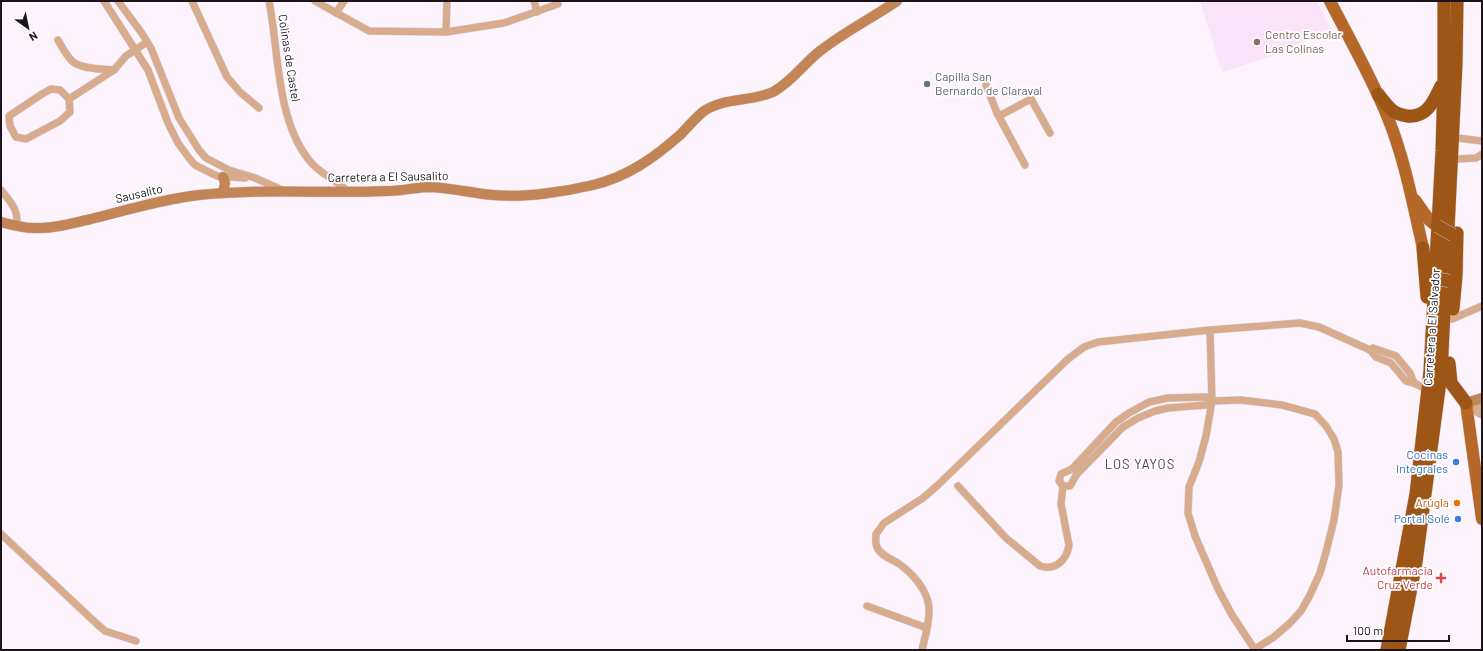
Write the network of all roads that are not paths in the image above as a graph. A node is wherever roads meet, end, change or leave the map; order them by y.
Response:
1 (104, 1) edge
2 (118, 1) edge
3 (192, 1) edge
4 (269, 1) edge
5 (315, 1) edge
6 (344, 1) edge
7 (447, 1) edge
8 (534, 1) edge
9 (897, 1) edge
10 (1330, 1) edge
11 (1444, 1) edge
12 (1457, 1) edge
13 (558, 4) dead end
14 (537, 12) junction
15 (336, 14) junction
16 (141, 32) junction
17 (446, 32) junction
18 (58, 40) dead end
19 (130, 40) junction
20 (147, 42) junction
21 (135, 49) junction
22 (126, 56) junction
23 (1456, 64) junction
24 (114, 70) junction
25 (1444, 79) junction
26 (986, 85) dead end
27 (1378, 94) junction
28 (70, 100) junction
29 (258, 108) dead end
30 (997, 113) junction
31 (1050, 133) dead end
32 (1456, 138) junction
33 (1482, 141) edge
34 (1482, 154) edge
35 (206, 158) junction
36 (1456, 160) junction
37 (195, 165) junction
38 (1025, 165) dead end
39 (223, 177) junction
40 (255, 178) junction
41 (1, 190) edge
42 (284, 190) junction
43 (347, 191) junction
44 (223, 194) junction
45 (1412, 196) junction
46 (1, 222) edge
47 (1436, 225) junction
48 (16, 226) junction
49 (1455, 236) junction
50 (1423, 248) junction
51 (1432, 274) junction
52 (1453, 278) junction
53 (1427, 298) junction
54 (1482, 306) edge
55 (1452, 319) junction
56 (1210, 330) junction
57 (1449, 363) junction
58 (1418, 385) junction
59 (1482, 398) edge
60 (1212, 401) junction
61 (1445, 401) junction
62 (1466, 403) junction
63 (1482, 406) edge
64 (1482, 415) edge
65 (958, 486) dead end
66 (1063, 486) junction
67 (1416, 494) junction
68 (1482, 519) edge
69 (1421, 528) junction
70 (1, 534) edge
71 (867, 606) dead end
72 (927, 628) junction
73 (136, 642) dead end
74 (1255, 649) edge
75 (922, 650) edge
76 (1387, 650) edge
77 (1399, 650) edge

1 - 19 street
2 - 16 street
3 - 29 street
4 - 43 street, Colinas de Castel
5 - 15 street
6 - 15 street
7 - 17 street
8 - 14 street
9 - 43 street, Carretera a El Sausalito
10 - 27 main road
11 - 25 highway, Carretera a El Salvador
12 - 23 highway, Carretera a El Salvador
13 - 14 street
14 - 17 street
15 - 17 street
16 - 19 street
16 - 20 street
18 - 24 street
19 - 21 street
19 - 22 street
20 - 21 street
20 - 35 street
21 - 22 street
21 - 37 street
22 - 24 street
23 - 32 highway
23 - 69 highway, Carretera a El Salvador
24 - 28 street
25 - 27 highway
25 - 47 highway
25 - 67 highway, Carretera a El Salvador
26 - 30 street
27 - 45 main road
28 - 28 street
30 - 31 street
30 - 38 street
32 - 33 street
32 - 36 highway
34 - 36 street
35 - 37 street
35 - 40 street, Carretera a El Sausalito
36 - 49 highway
37 - 39 street
39 - 40 street
39 - 44 street
40 - 42 street, Carretera a El Sausalito
41 - 48 street
42 - 43 street, Carretera a El Sausalito
42 - 44 street, Sausalito
44 - 48 street, Sausalito
45 - 47 main road
45 - 50 main road
46 - 48 street, Sausalito
47 - 49 highway, bridge
47 - 51 highway
49 - 52 highway
50 - 51 highway
50 - 53 highway
51 - 52 highway, bridge
51 - 53 highway
52 - 55 highway
53 - 58 highway
54 - 55 street
55 - 57 highway
56 - 58 street
56 - 60 street
56 - 72 street
57 - 61 highway
57 - 62 highway
58 - 67 highway
59 - 62 street
60 - 66 street
60 - 66 street
60 - 74 street
60 - 74 street
61 - 62 highway
61 - 69 highway
62 - 63 street
62 - 64 street
62 - 68 main road
65 - 66 street
67 - 76 highway, Carretera a El Salvador
69 - 77 highway, Carretera a El Salvador
70 - 73 street
71 - 72 street
72 - 75 street

